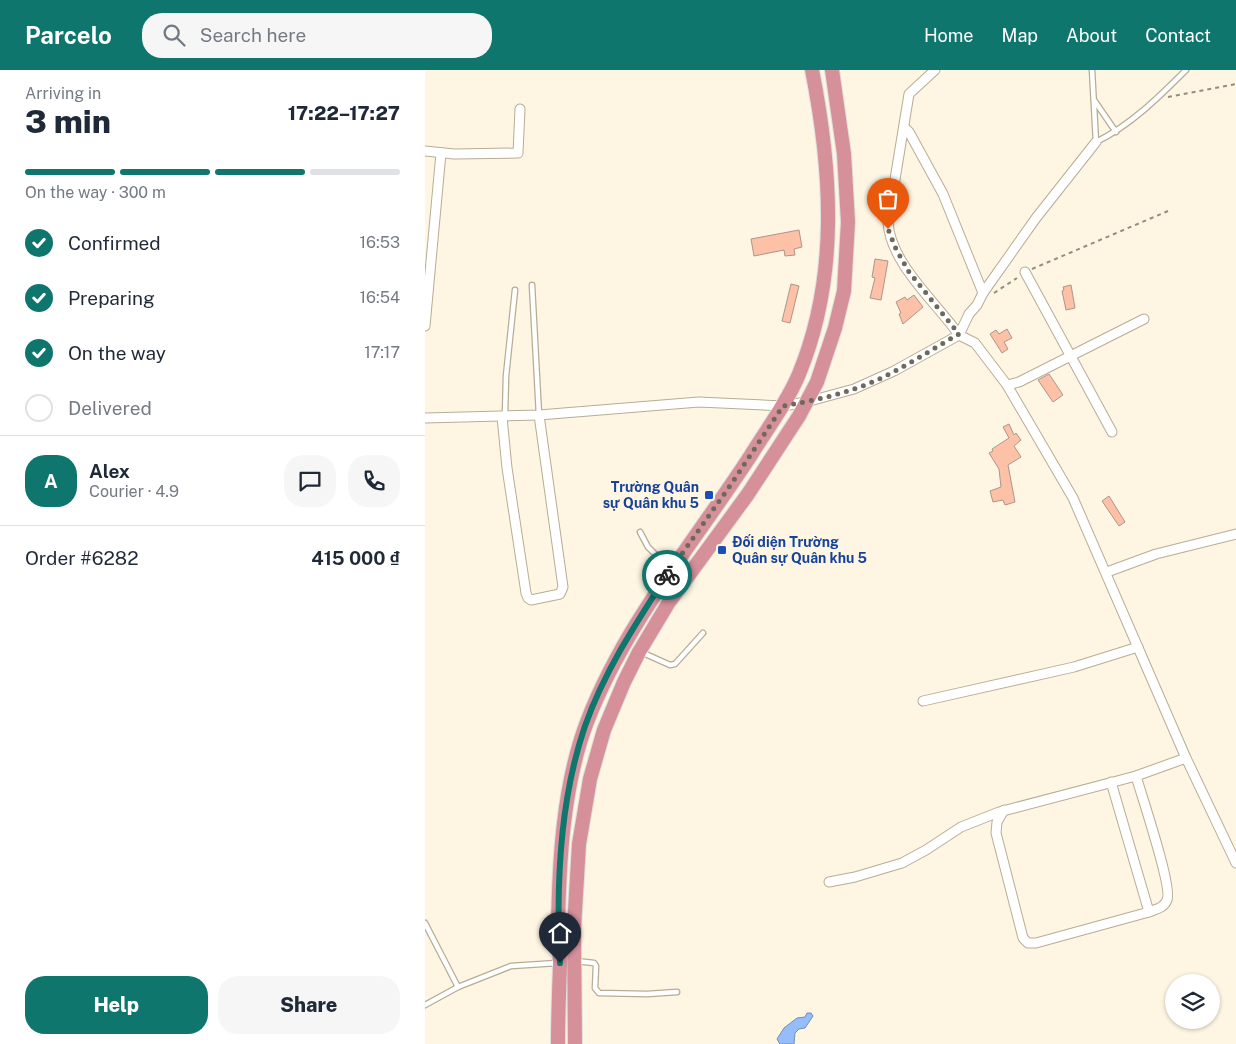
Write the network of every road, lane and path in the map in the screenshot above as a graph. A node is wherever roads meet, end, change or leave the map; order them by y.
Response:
1 (812, 70) edge
2 (832, 70) edge
3 (935, 70) edge
4 (1092, 70) edge
5 (1186, 70) edge
6 (1236, 84) edge
7 (1156, 99) junction
8 (1094, 100) junction
9 (520, 109) dead end
10 (904, 127) junction
11 (1116, 132) junction
12 (1097, 142) junction
13 (425, 151) edge
14 (441, 153) junction
15 (1168, 211) dead end
16 (1025, 272) junction
17 (532, 285) dead end
18 (515, 290) dead end
19 (983, 293) junction
20 (993, 294) dead end
21 (1143, 319) dead end
22 (425, 326) edge
23 (959, 334) junction
24 (1070, 355) junction
25 (1007, 385) junction
26 (807, 402) junction
27 (783, 406) junction
28 (539, 415) junction
29 (503, 417) junction
30 (425, 418) edge
31 (1112, 432) dead end
32 (640, 532) dead end
33 (1236, 534) edge
34 (671, 570) junction
35 (1107, 572) junction
36 (703, 632) dead end
37 (1137, 647) junction
38 (639, 652) junction
39 (923, 701) dead end
40 (1187, 758) junction
41 (1136, 776) junction
42 (1111, 782) junction
43 (1004, 810) junction
44 (1236, 863) edge
45 (829, 882) dead end
46 (1149, 912) junction
47 (425, 924) edge
48 (574, 961) junction
49 (560, 963) junction
50 (458, 986) junction
51 (677, 992) dead end
52 (425, 1005) edge
53 (557, 1044) edge
54 (575, 1044) edge

1 - 27 highway
2 - 26 highway
3 - 10 street
4 - 8 lane
5 - 7 lane
6 - 7 path
7 - 11 lane
8 - 11 lane
8 - 12 lane
9 - 14 street
10 - 19 street
10 - 23 street
11 - 12 lane
12 - 19 street
13 - 14 street
14 - 22 street
15 - 16 path
16 - 20 path
16 - 24 street
17 - 28 lane
18 - 29 lane
19 - 23 street
21 - 24 street
23 - 25 street
23 - 26 street
24 - 25 street
24 - 31 street
25 - 35 street
26 - 27 street
26 - 38 highway
27 - 28 street
27 - 34 highway
28 - 29 street
28 - 29 street
29 - 30 street
32 - 34 lane
33 - 35 street
34 - 49 highway
35 - 37 street
36 - 38 lane
37 - 39 street
37 - 40 street
38 - 48 highway
40 - 41 street
40 - 44 street
41 - 42 street
41 - 46 street
42 - 43 street
42 - 46 street
43 - 45 street
43 - 46 street
47 - 50 lane
48 - 51 lane
48 - 54 highway
49 - 50 lane
49 - 53 highway
50 - 52 lane

